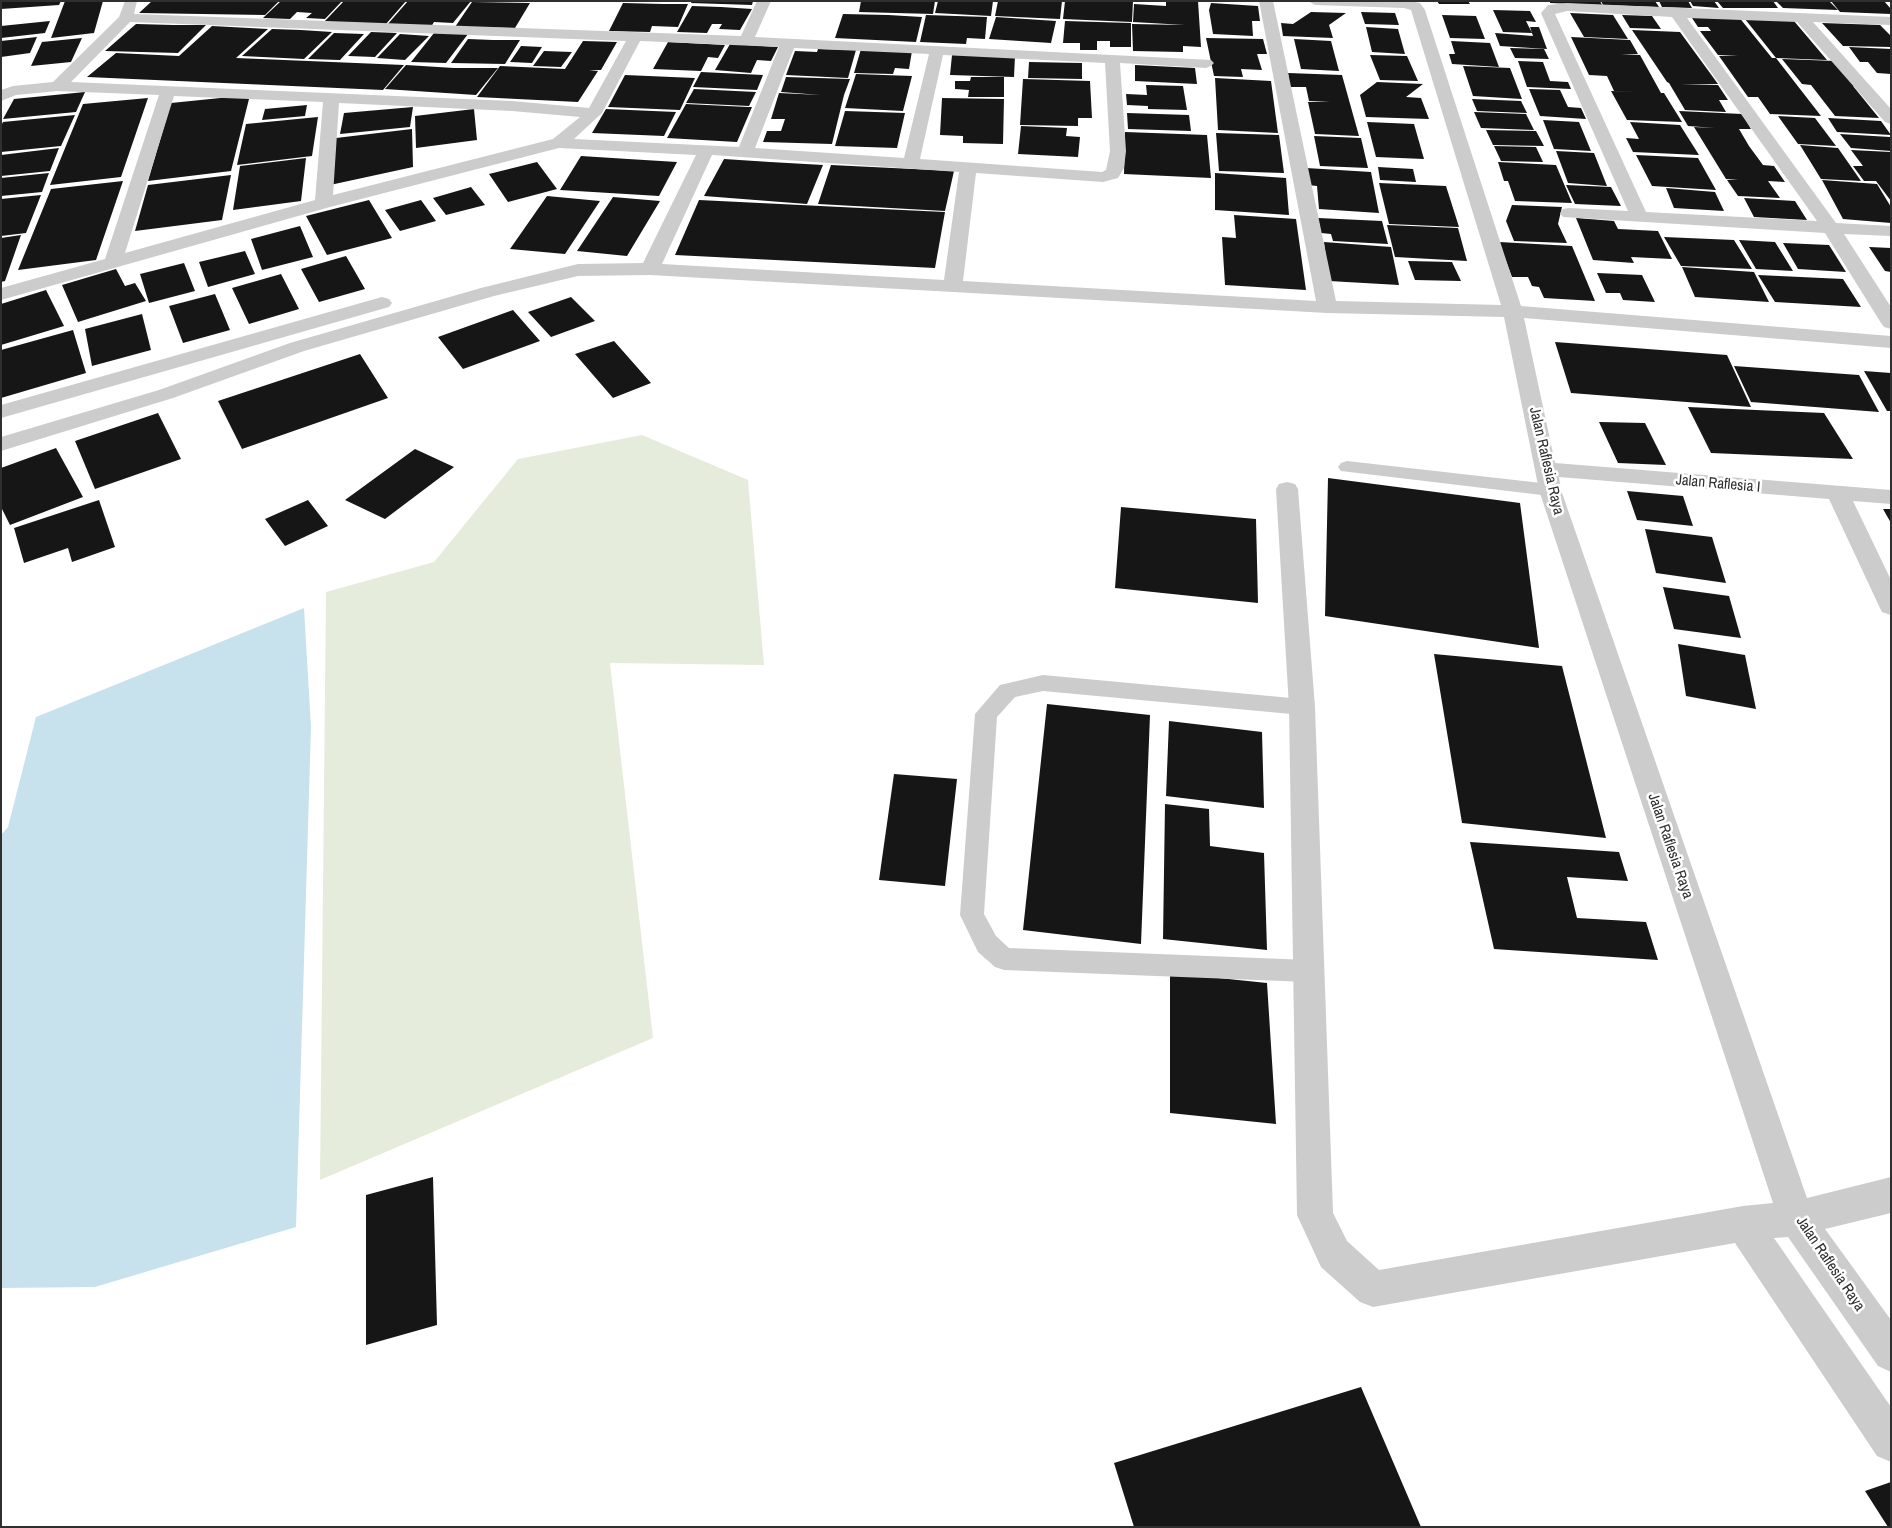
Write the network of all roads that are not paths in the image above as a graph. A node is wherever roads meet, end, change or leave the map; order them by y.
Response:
1 (132, 1) edge
2 (764, 1) edge
3 (1266, 1) edge
4 (1315, 1) edge
5 (1676, 13) junction
6 (126, 18) junction
7 (1801, 18) junction
8 (1891, 21) edge
9 (635, 38) junction
10 (746, 41) junction
11 (788, 44) junction
12 (937, 50) junction
13 (1112, 58) junction
14 (1206, 63) dead end
15 (58, 86) junction
16 (168, 92) junction
17 (1, 96) edge
18 (331, 97) junction
19 (594, 113) junction
20 (1891, 119) edge
21 (559, 143) junction
22 (706, 151) junction
23 (745, 152) junction
24 (911, 163) junction
25 (968, 169) junction
26 (324, 203) junction
27 (1569, 213) dead end
28 (1639, 216) junction
29 (1831, 228) junction
30 (1891, 231) edge
31 (113, 263) junction
32 (578, 270) junction
33 (650, 270) junction
34 (954, 286) junction
35 (1, 294) edge
36 (1327, 307) junction
37 (1513, 312) junction
38 (1891, 323) edge
39 (279, 331) junction
40 (1891, 342) edge
41 (297, 348) junction
42 (1, 412) edge
43 (1, 444) edge
44 (1347, 467) dead end
45 (1548, 480) junction
46 (1287, 489) dead end
47 (1838, 494) junction
48 (1891, 497) edge
49 (1891, 606) edge
50 (1302, 707) junction
51 (1308, 972) junction
52 (1891, 1195) edge
53 (1796, 1218) junction
54 (1743, 1224) junction
55 (1891, 1353) edge
56 (1891, 1442) edge

1 - 6 street
2 - 10 street
3 - 36 street
4 - 37 street, Jalan Raflesia Raya
5 - 7 street
5 - 28 street
5 - 29 street
6 - 9 street
6 - 15 street
7 - 8 street
7 - 20 street
9 - 10 street
9 - 19 street
10 - 11 street
11 - 12 street
11 - 23 street
12 - 13 street
12 - 24 street
13 - 14 street
13 - 25 street
15 - 16 street
15 - 17 street
16 - 18 street
16 - 31 street
18 - 19 street
18 - 26 street
19 - 21 street
21 - 22 street
21 - 26 street
22 - 23 street
22 - 33 street
23 - 24 street
24 - 25 street
25 - 34 street
26 - 31 street
27 - 28 street
28 - 29 street
29 - 30 street
29 - 38 street
31 - 35 street
32 - 33 street
32 - 39 street
32 - 41 street
33 - 34 street
34 - 36 street
36 - 37 street
37 - 40 street
37 - 45 street, Jalan Raflesia Raya
39 - 41 street
39 - 42 street
41 - 43 street
44 - 45 lane
45 - 47 street, Jalan Raflesia I
45 - 53 street, Jalan Raflesia Raya
46 - 50 street
47 - 48 street, Jalan Raflesia I
47 - 49 street
50 - 51 street
50 - 51 lane
51 - 54 street
52 - 53 street
53 - 54 street
53 - 55 street, Jalan Raflesia Raya
54 - 56 street

